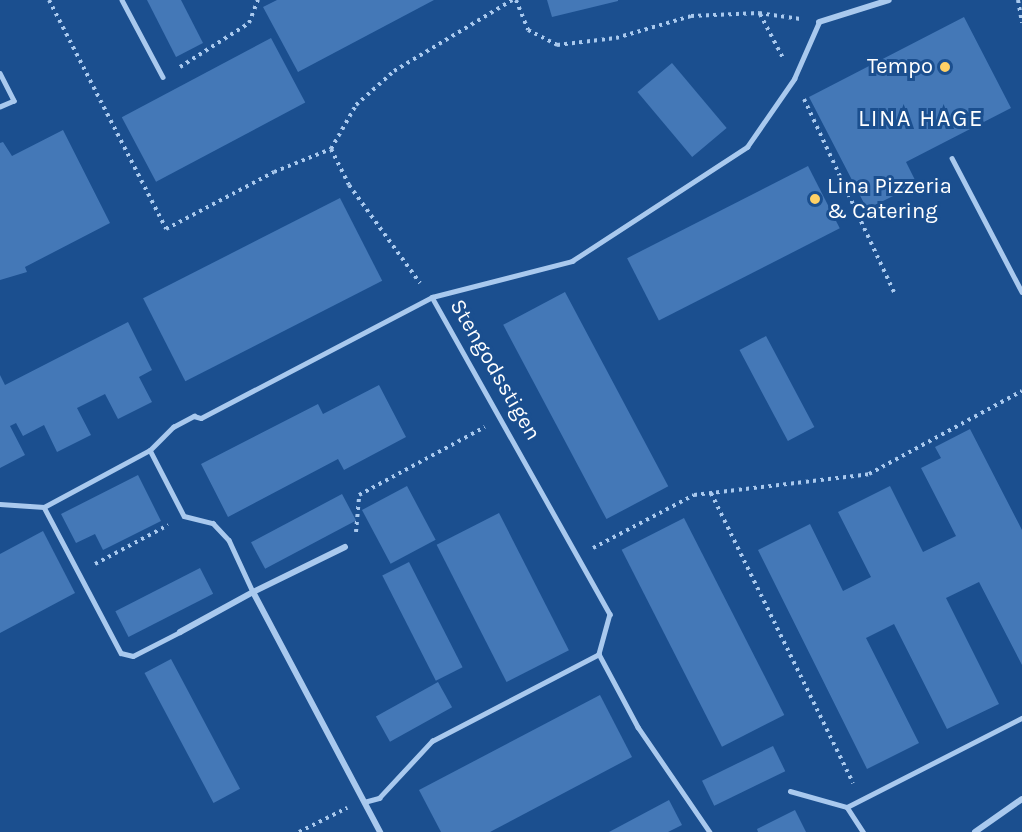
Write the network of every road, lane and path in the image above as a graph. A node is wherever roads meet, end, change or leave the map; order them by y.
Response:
1 (49, 0) edge
2 (122, 0) edge
3 (258, 0) edge
4 (514, 0) edge
5 (889, 0) edge
6 (1018, 0) edge
7 (759, 13) junction
8 (819, 22) junction
9 (1022, 23) edge
10 (0, 73) edge
11 (163, 77) joint
12 (794, 79) junction
13 (0, 107) edge
14 (331, 149) junction
15 (952, 158) dead end
16 (894, 292) dead end
17 (1022, 292) edge
18 (432, 297) junction
19 (1022, 391) edge
20 (501, 418) junction
21 (150, 450) junction
22 (711, 493) junction
23 (0, 504) edge
24 (44, 507) junction
25 (184, 516) junction
26 (345, 547) joint
27 (580, 555) junction
28 (79, 573) junction
29 (253, 592) junction
30 (180, 632) joint
31 (599, 654) junction
32 (1022, 718) edge
33 (790, 791) dead end
34 (860, 799) junction
35 (1022, 799) edge
36 (364, 802) junction
37 (847, 807) junction
38 (299, 832) edge
39 (380, 832) edge
40 (710, 832) edge
41 (863, 832) edge
42 (975, 832) edge

1 - 14 path
2 - 11 lane
3 - 11 path
4 - 7 path
4 - 14 path
5 - 8 street
6 - 9 path
7 - 8 path
7 - 12 path
8 - 12 lane
10 - 13 lane
12 - 16 path
12 - 18 lane
14 - 18 path
15 - 17 lane
18 - 20 lane, Stengodsstigen
18 - 21 lane, Stengodsstigen
19 - 22 path
20 - 26 path
20 - 27 lane, Stengodsstigen
21 - 24 lane, Stengodsstigen
21 - 25 lane
22 - 27 path
22 - 34 path
23 - 24 lane
24 - 28 lane
25 - 28 path
25 - 29 lane
26 - 29 street
27 - 31 lane, Stengodsstigen
28 - 30 lane
29 - 30 street
29 - 36 street
31 - 36 lane
31 - 40 lane
32 - 34 lane
33 - 37 lane
34 - 37 lane
35 - 42 street
36 - 38 path
36 - 39 street
37 - 41 lane

